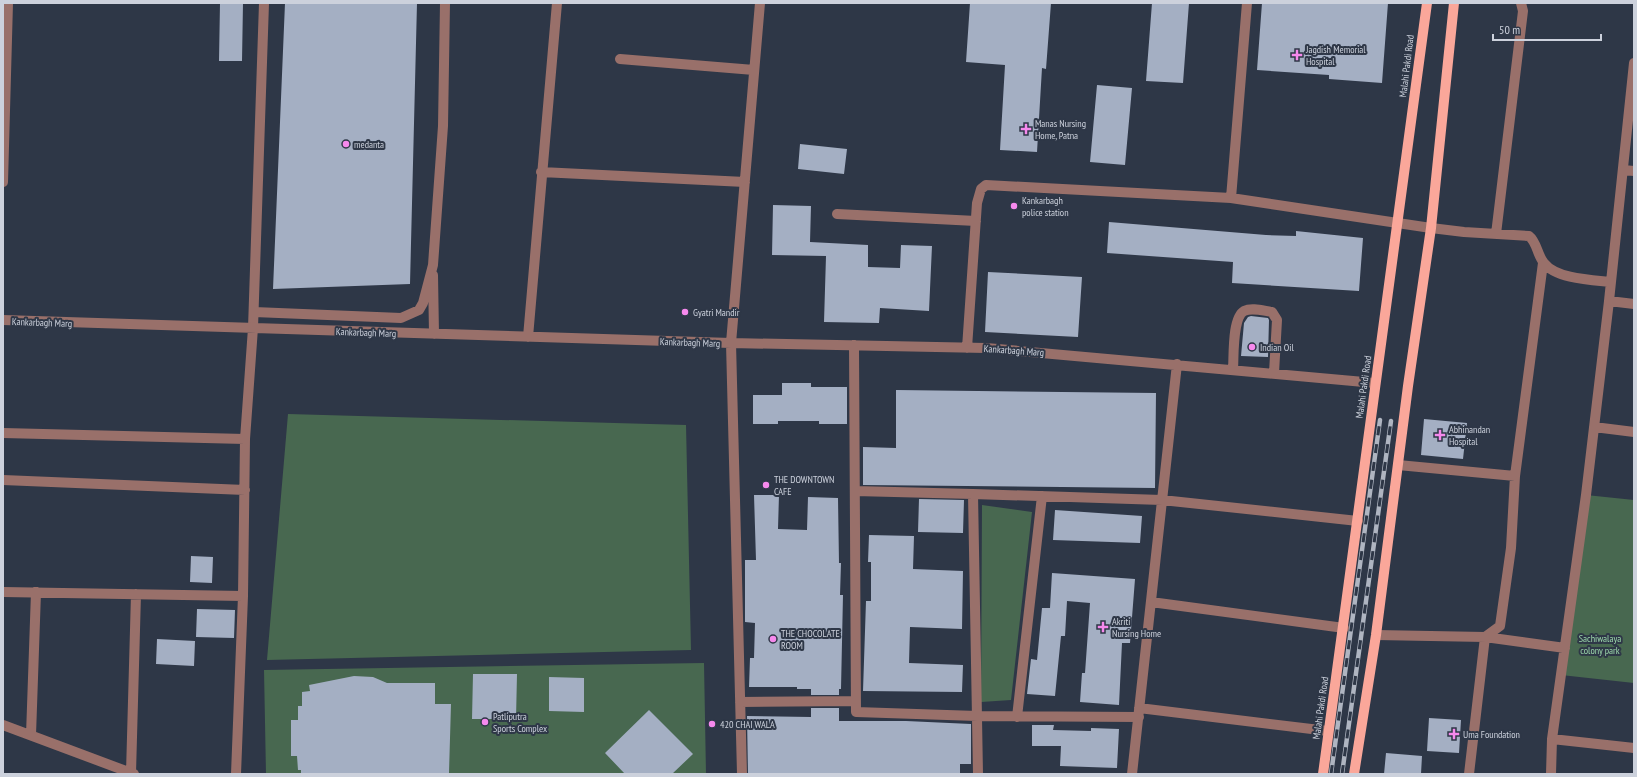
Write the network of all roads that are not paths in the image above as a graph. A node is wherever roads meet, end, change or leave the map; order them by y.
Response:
1 (8, 3) edge
2 (264, 3) edge
3 (445, 3) edge
4 (557, 3) edge
5 (760, 3) edge
6 (1247, 3) edge
7 (1427, 3) edge
8 (1454, 3) edge
9 (1521, 3) edge
10 (5, 26) edge
11 (620, 59) dead end
12 (1634, 63) edge
13 (754, 70) junction
14 (3, 170) edge
15 (1623, 170) junction
16 (1634, 171) edge
17 (541, 172) junction
18 (3, 182) edge
19 (745, 182) junction
20 (1230, 198) junction
21 (837, 214) dead end
22 (976, 221) junction
23 (1398, 222) junction
24 (1431, 228) junction
25 (1496, 234) junction
26 (1543, 263) junction
27 (433, 265) junction
28 (1611, 282) junction
29 (1609, 301) junction
30 (1634, 304) edge
31 (254, 312) junction
32 (3, 320) edge
33 (253, 328) junction
34 (434, 334) junction
35 (528, 337) junction
36 (731, 343) junction
37 (854, 346) junction
38 (967, 348) junction
39 (1177, 364) junction
40 (1233, 369) junction
41 (1274, 373) junction
42 (1375, 383) junction
43 (1594, 427) junction
44 (1634, 432) edge
45 (3, 433) edge
46 (245, 439) junction
47 (1398, 465) junction
48 (1515, 476) junction
49 (3, 480) edge
50 (245, 490) junction
51 (855, 491) junction
52 (973, 494) junction
53 (1042, 496) junction
54 (1162, 500) junction
55 (1358, 521) junction
56 (3, 592) edge
57 (36, 592) junction
58 (136, 594) junction
59 (244, 596) junction
60 (1151, 602) junction
61 (1344, 628) junction
62 (1376, 635) junction
63 (1485, 637) junction
64 (1565, 648) junction
65 (856, 701) junction
66 (740, 702) junction
67 (1139, 713) junction
68 (977, 716) junction
69 (1018, 716) junction
70 (3, 725) edge
71 (1328, 731) junction
72 (31, 735) junction
73 (1552, 739) junction
74 (1634, 748) edge
75 (132, 773) edge
76 (236, 774) edge
77 (742, 774) edge
78 (978, 774) edge
79 (1132, 774) edge
80 (1323, 774) edge
81 (1354, 774) edge
82 (1468, 774) edge
83 (1550, 774) edge

1 - 10 street
2 - 31 street
3 - 27 street
4 - 17 street
5 - 13 street
6 - 20 street
7 - 23 main road, Malahi Pakdi Road
8 - 24 main road
9 - 25 street
10 - 14 street
11 - 13 street
12 - 15 street
13 - 19 street
14 - 18 street
15 - 16 street
15 - 28 street
17 - 19 street
17 - 35 street
19 - 36 street
20 - 22 street
20 - 23 street
21 - 22 street
22 - 38 street
23 - 24 street
23 - 42 main road, Malahi Pakdi Road
24 - 25 street
24 - 47 main road
25 - 26 street
26 - 28 street
26 - 48 street
27 - 31 street
27 - 34 street
28 - 29 street
29 - 30 street
29 - 43 street
31 - 33 street
32 - 33 street, Kankarbagh Marg
33 - 34 street, Kankarbagh Marg
33 - 46 street
34 - 35 street, Kankarbagh Marg
35 - 36 street, Kankarbagh Marg
36 - 37 street, Kankarbagh Marg
36 - 66 street
37 - 38 street, Kankarbagh Marg
37 - 51 street
38 - 39 street, Kankarbagh Marg
39 - 40 street, Kankarbagh Marg
39 - 54 street
40 - 41 street, Kankarbagh Marg
40 - 41 street
41 - 42 street, Kankarbagh Marg
42 - 55 main road, Malahi Pakdi Road
43 - 44 street
43 - 64 street
45 - 46 street
46 - 50 street
47 - 48 street
47 - 62 main road
48 - 63 street
49 - 50 street
50 - 59 street
51 - 52 street
51 - 65 street
52 - 53 street
52 - 68 street
53 - 54 street
53 - 69 street
54 - 55 street
54 - 60 street
55 - 61 main road, Malahi Pakdi Road
56 - 57 street
57 - 58 street
57 - 72 street
58 - 59 street
58 - 75 street
59 - 76 street
60 - 61 street
60 - 67 street
61 - 71 main road, Malahi Pakdi Road
62 - 63 street
62 - 81 main road
63 - 64 street
63 - 82 street
64 - 73 street
65 - 66 street
65 - 68 street
66 - 77 street
67 - 69 street
67 - 71 street
67 - 79 street
68 - 69 street
68 - 78 street
70 - 72 street
71 - 80 main road, Malahi Pakdi Road
72 - 75 street
73 - 74 street
73 - 83 street

